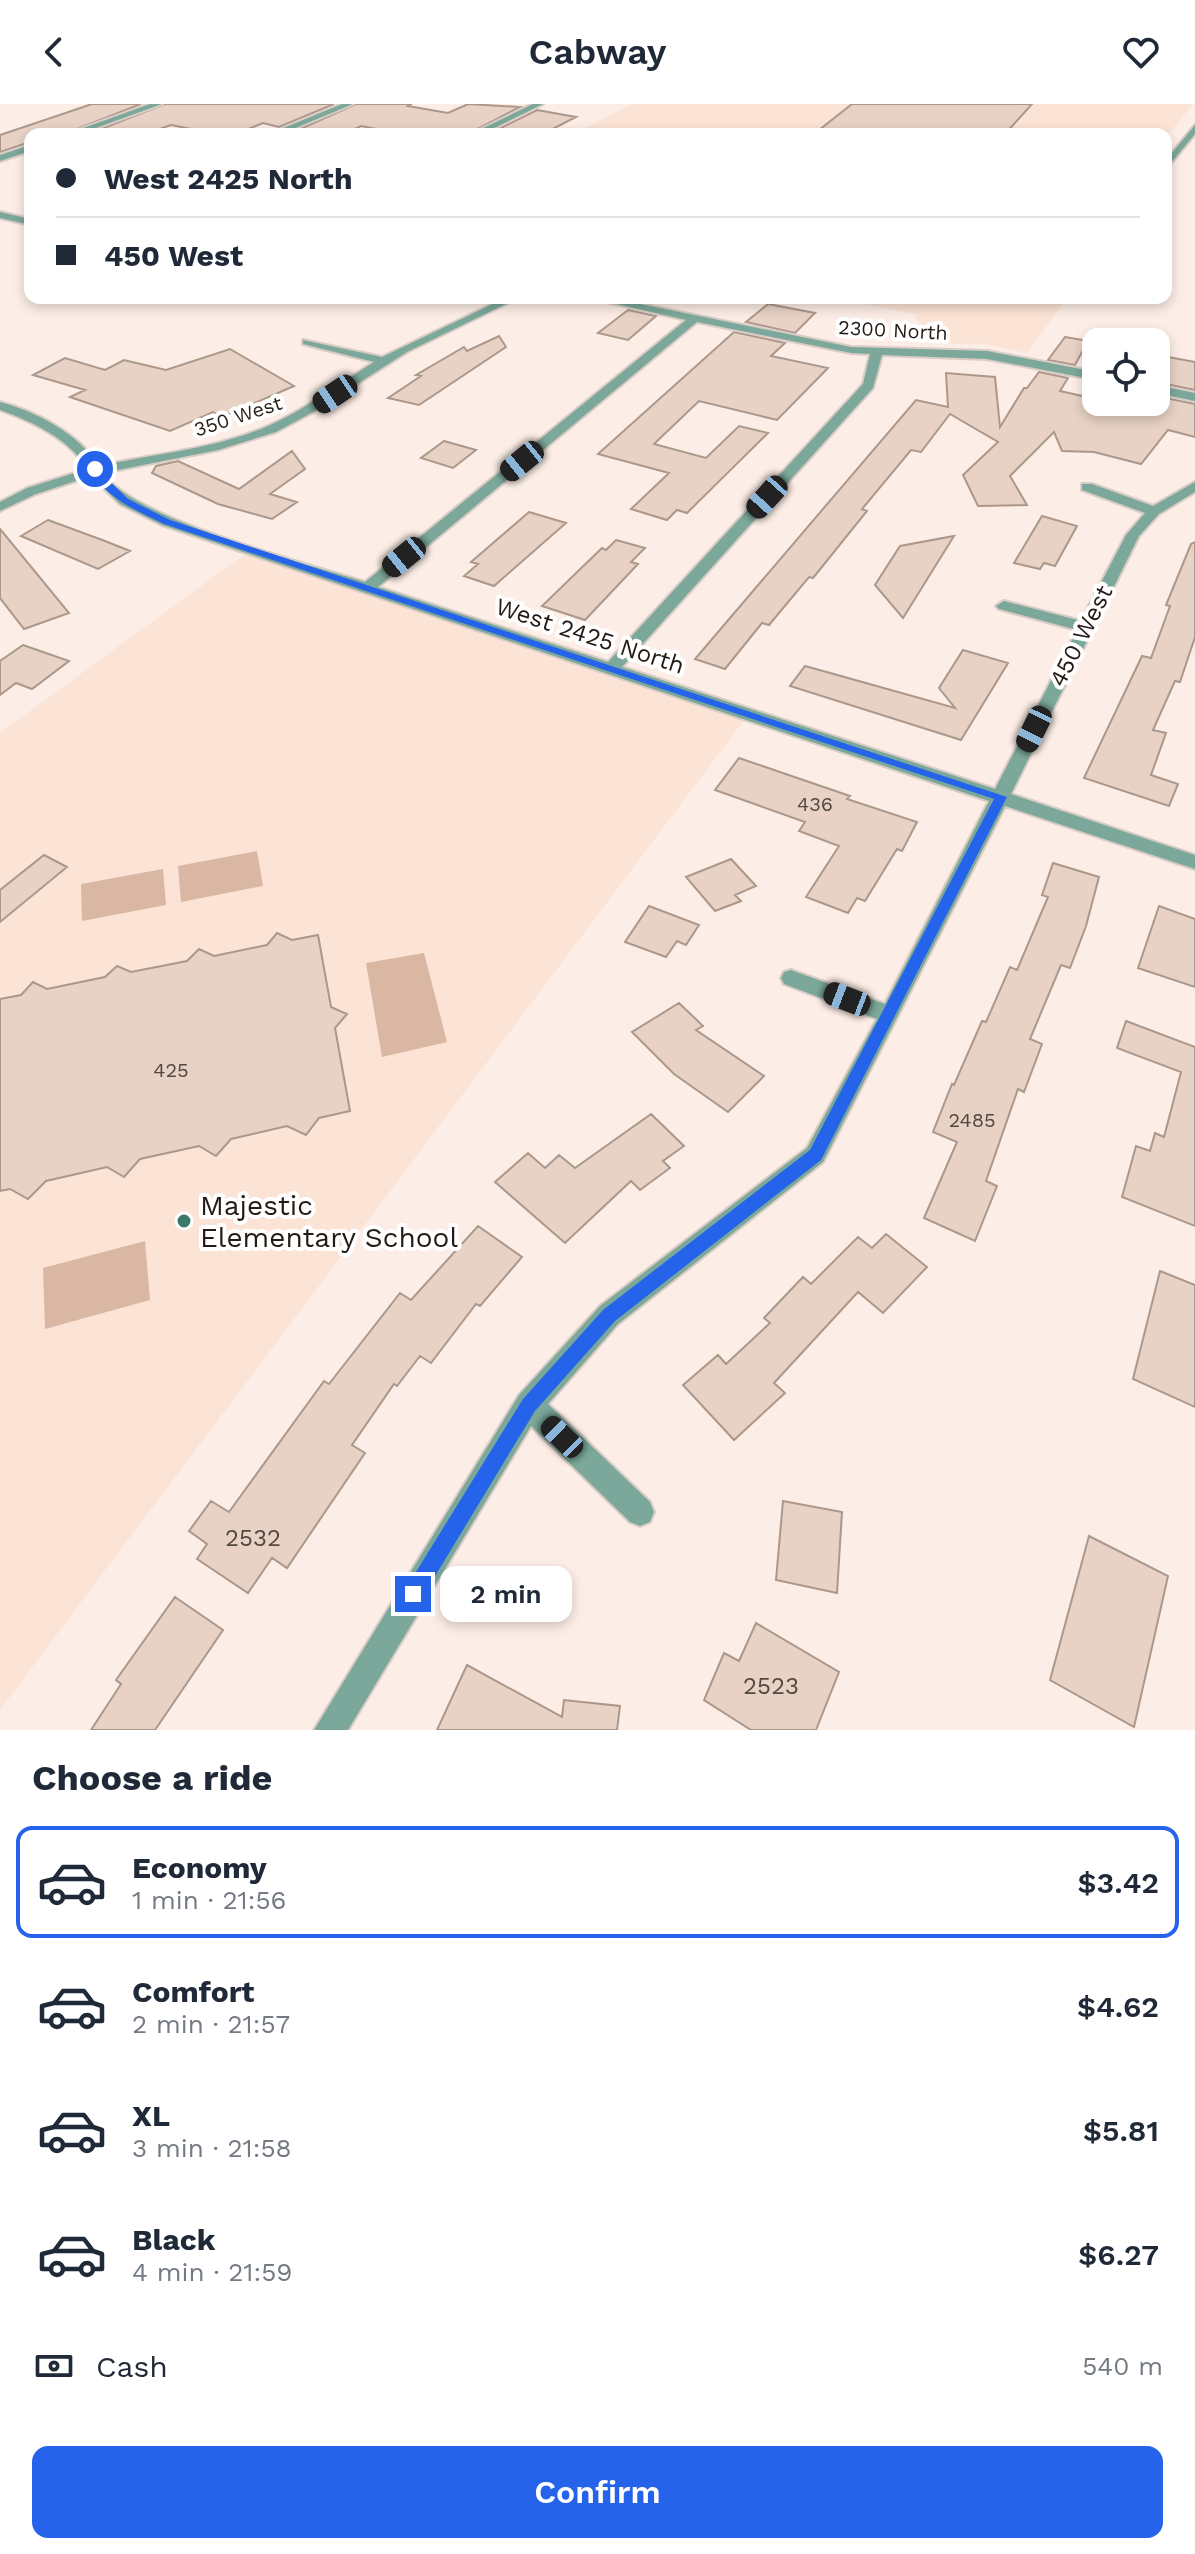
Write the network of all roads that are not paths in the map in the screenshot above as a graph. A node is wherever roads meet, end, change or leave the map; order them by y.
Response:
1 (158, 104) edge
2 (349, 104) edge
3 (539, 104) edge
4 (88, 128) edge
5 (288, 128) edge
6 (488, 128) edge
7 (1195, 128) edge
8 (24, 150) edge
9 (0, 158) edge
10 (1172, 161) edge
11 (0, 215) edge
12 (24, 221) edge
13 (501, 304) edge
14 (625, 304) edge
15 (695, 318) junction
16 (307, 342) dead end
17 (876, 353) junction
18 (384, 361) junction
19 (1082, 373) edge
20 (1170, 392) edge
21 (1195, 397) edge
22 (0, 406) edge
23 (95, 469) junction
24 (1195, 486) edge
25 (1087, 487) dead end
26 (0, 507) edge
27 (1154, 511) junction
28 (367, 588) junction
29 (1004, 606) dead end
30 (1085, 627) junction
31 (612, 668) junction
32 (1001, 797) junction
33 (1195, 862) edge
34 (791, 978) dead end
35 (890, 1015) junction
36 (529, 1405) junction
37 (640, 1512) dead end
38 (330, 1730) edge

1 - 4 street
2 - 5 street
3 - 6 street
7 - 10 street
8 - 9 street
11 - 12 street
13 - 18 street, 350 West
14 - 15 street, 2300 North
15 - 17 street, 2300 North
15 - 28 street
16 - 18 street
17 - 19 street, 2300 North
17 - 31 street
18 - 23 street, 350 West
20 - 21 street
22 - 23 street, West 2425 North
23 - 26 street, 350 West
23 - 28 street, West 2425 North
24 - 27 street, 450 West
25 - 27 street
27 - 30 street, 450 West
28 - 31 street, West 2425 North
29 - 30 street
30 - 32 street, 450 West
31 - 32 street, West 2425 North
32 - 33 street, West 2425 North
32 - 35 street, 450 West
34 - 35 street
35 - 36 street, 450 West
36 - 37 street
36 - 38 street, 450 West

